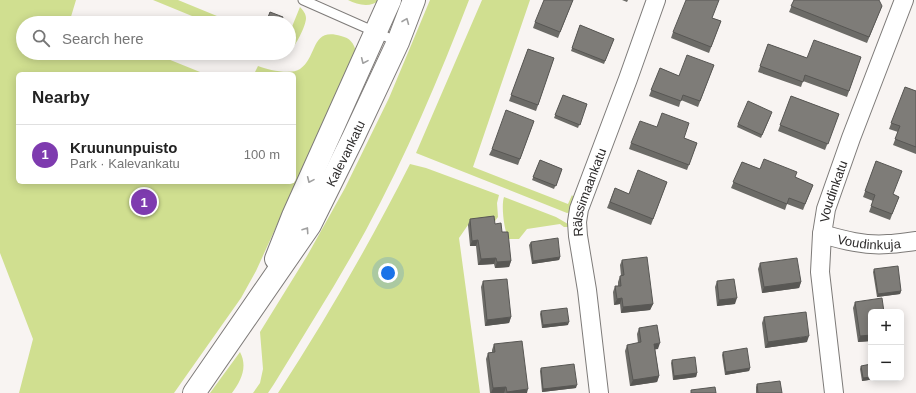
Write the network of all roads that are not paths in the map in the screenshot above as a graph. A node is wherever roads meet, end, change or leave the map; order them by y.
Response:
1 (303, 0) edge
2 (390, 0) edge
3 (414, 0) edge
4 (656, 0) edge
5 (904, 0) edge
6 (376, 32) junction
7 (398, 42) junction
8 (822, 234) junction
9 (916, 241) edge
10 (260, 297) junction
11 (194, 393) edge
12 (599, 393) edge
13 (834, 393) edge

1 - 6 lane
2 - 6 main road, Kalevankatu
7 -> 3 main road, Kalevankatu
4 - 12 street, Rälssimaankatu
5 - 8 street, Voudinkatu
6 - 7 lane
6 -> 10 main road, Kalevankatu
10 -> 7 main road, Kalevankatu
8 - 9 street, Voudinkuja
8 - 13 street, Voudinkatu
10 - 11 main road, Kalevankatu

